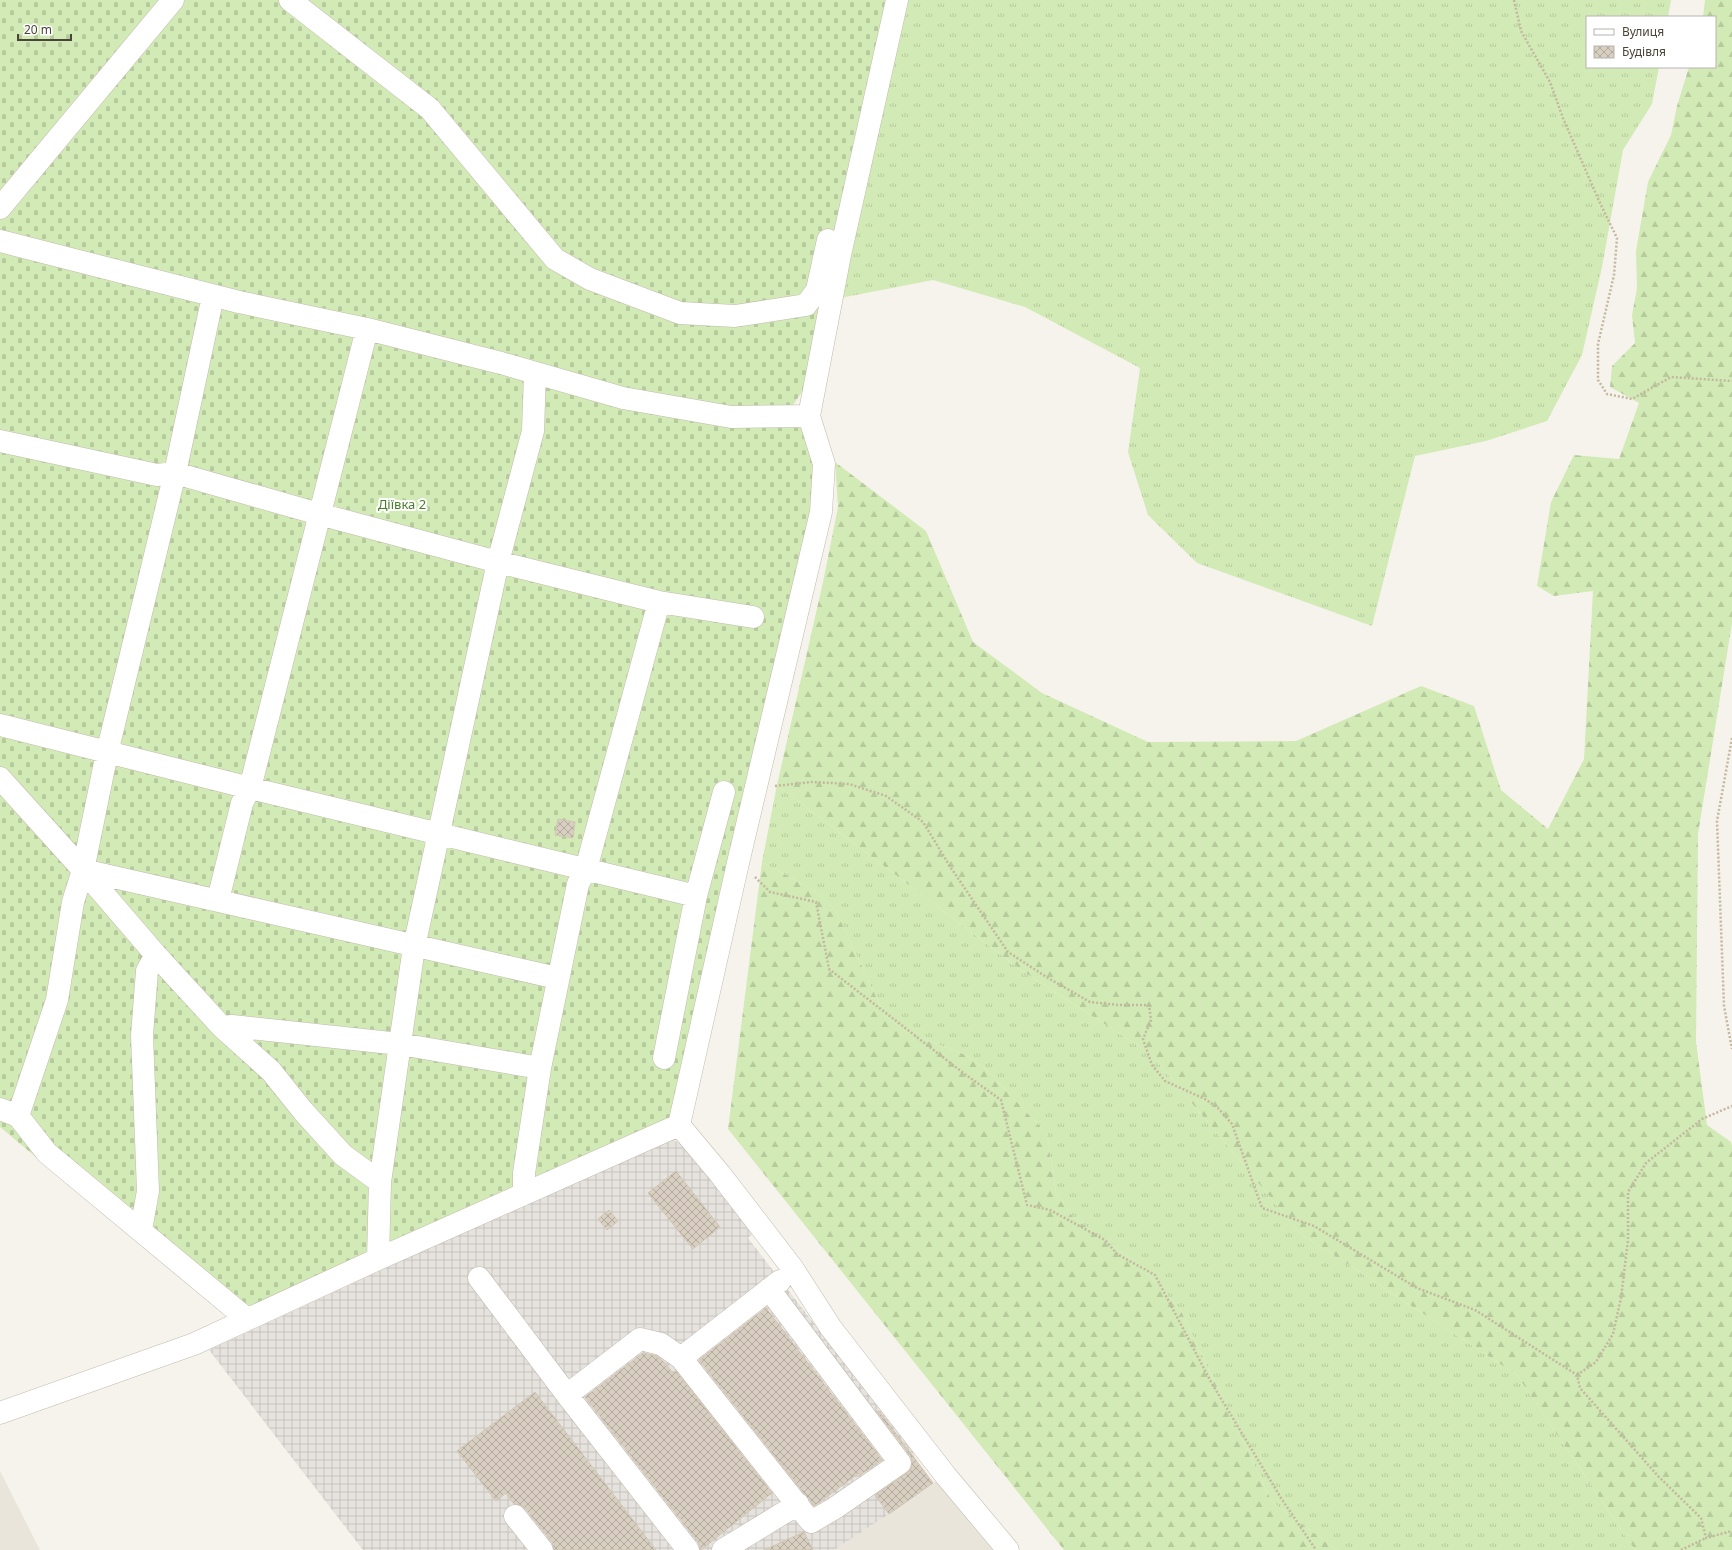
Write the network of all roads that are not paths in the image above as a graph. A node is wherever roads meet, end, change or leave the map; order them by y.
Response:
1 (172, 0) edge
2 (290, 0) edge
3 (897, 0) edge
4 (852, 142) dead end
5 (0, 208) edge
6 (0, 241) edge
7 (213, 296) junction
8 (367, 329) junction
9 (535, 373) junction
10 (809, 416) junction
11 (0, 441) edge
12 (175, 473) junction
13 (319, 514) junction
14 (498, 562) junction
15 (659, 602) junction
16 (753, 617) dead end
17 (0, 725) edge
18 (107, 753) junction
19 (0, 778) edge
20 (250, 788) junction
21 (724, 792) dead end
22 (439, 833) junction
23 (586, 869) junction
24 (83, 870) junction
25 (696, 896) junction
26 (218, 900) junction
27 (414, 947) junction
28 (156, 955) junction
29 (557, 978) junction
30 (222, 1027) junction
31 (400, 1044) junction
32 (664, 1058) dead end
33 (540, 1068) junction
34 (9, 1113) edge
35 (678, 1124) junction
36 (380, 1182) junction
37 (524, 1193) junction
38 (141, 1230) junction
39 (378, 1259) junction
40 (793, 1269) junction
41 (479, 1278) dead end
42 (769, 1289) junction
43 (247, 1319) junction
44 (681, 1358) junction
45 (567, 1395) junction
46 (0, 1413) edge
47 (798, 1504) junction
48 (515, 1516) dead end
49 (542, 1550) edge
50 (688, 1550) edge
51 (722, 1550) edge
52 (1008, 1550) edge

1 - 5 street
2 - 4 street
3 - 10 street
6 - 7 street
7 - 8 street
7 - 12 street
8 - 9 street
8 - 13 street
9 - 10 street
9 - 14 street
10 - 35 street
11 - 12 street
12 - 13 street
12 - 18 street
13 - 14 street
13 - 20 street
14 - 15 street
14 - 22 street
15 - 16 street
15 - 23 street
17 - 18 street
18 - 20 street
18 - 24 street
19 - 24 street
20 - 22 street
20 - 26 street
21 - 25 street
22 - 23 street
22 - 27 street
23 - 25 street
23 - 29 street
24 - 26 street
24 - 28 street
24 - 34 street
25 - 32 street
26 - 27 street
27 - 29 street
27 - 31 street
28 - 30 street
28 - 38 street
29 - 33 street
30 - 31 street
30 - 36 street
31 - 33 street
31 - 36 street
33 - 37 street
34 - 38 street
35 - 37 street
35 - 40 street
36 - 39 street
37 - 39 street
38 - 43 street
39 - 43 street
40 - 42 street
40 - 52 street
41 - 45 street
42 - 44 street
42 - 47 street
43 - 46 street
44 - 45 street
44 - 47 street
45 - 50 street
47 - 51 street
48 - 49 street

